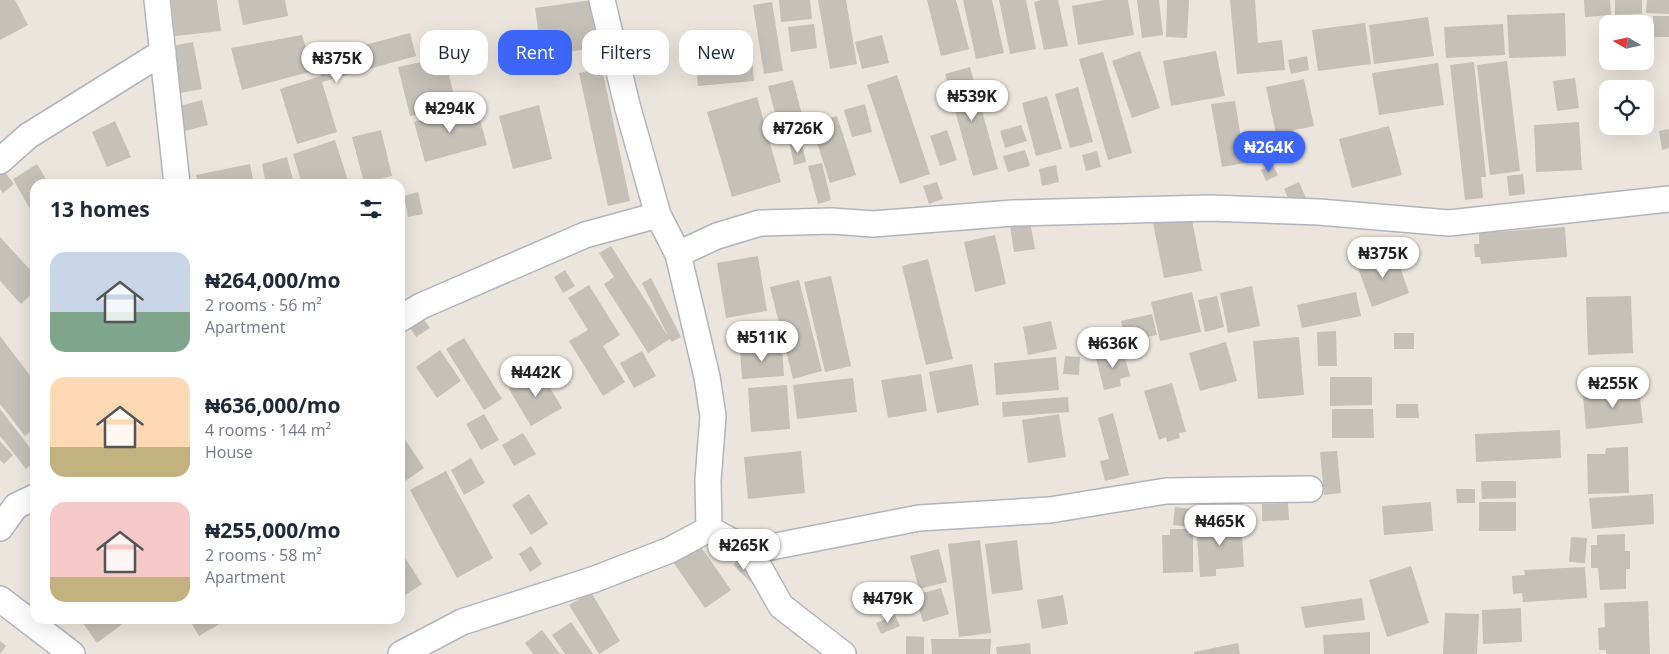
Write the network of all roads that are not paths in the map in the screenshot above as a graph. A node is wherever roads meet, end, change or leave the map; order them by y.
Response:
1 (157, 0) edge
2 (602, 0) edge
3 (163, 52) junction
4 (0, 161) edge
5 (176, 179) edge
6 (1669, 200) edge
7 (658, 215) junction
8 (678, 254) junction
9 (405, 316) edge
10 (1310, 489) dead end
11 (30, 499) edge
12 (0, 528) edge
13 (709, 529) junction
14 (750, 551) junction
15 (0, 599) edge
16 (30, 622) edge
17 (33, 624) edge
18 (72, 654) edge
19 (400, 654) edge
20 (843, 654) edge

1 - 3 street
2 - 7 street
3 - 4 street
3 - 5 street
6 - 8 street
7 - 8 street
7 - 9 street
8 - 13 street
10 - 14 street
11 - 12 street
13 - 14 street
13 - 19 street
14 - 20 street
15 - 16 street
17 - 18 street

